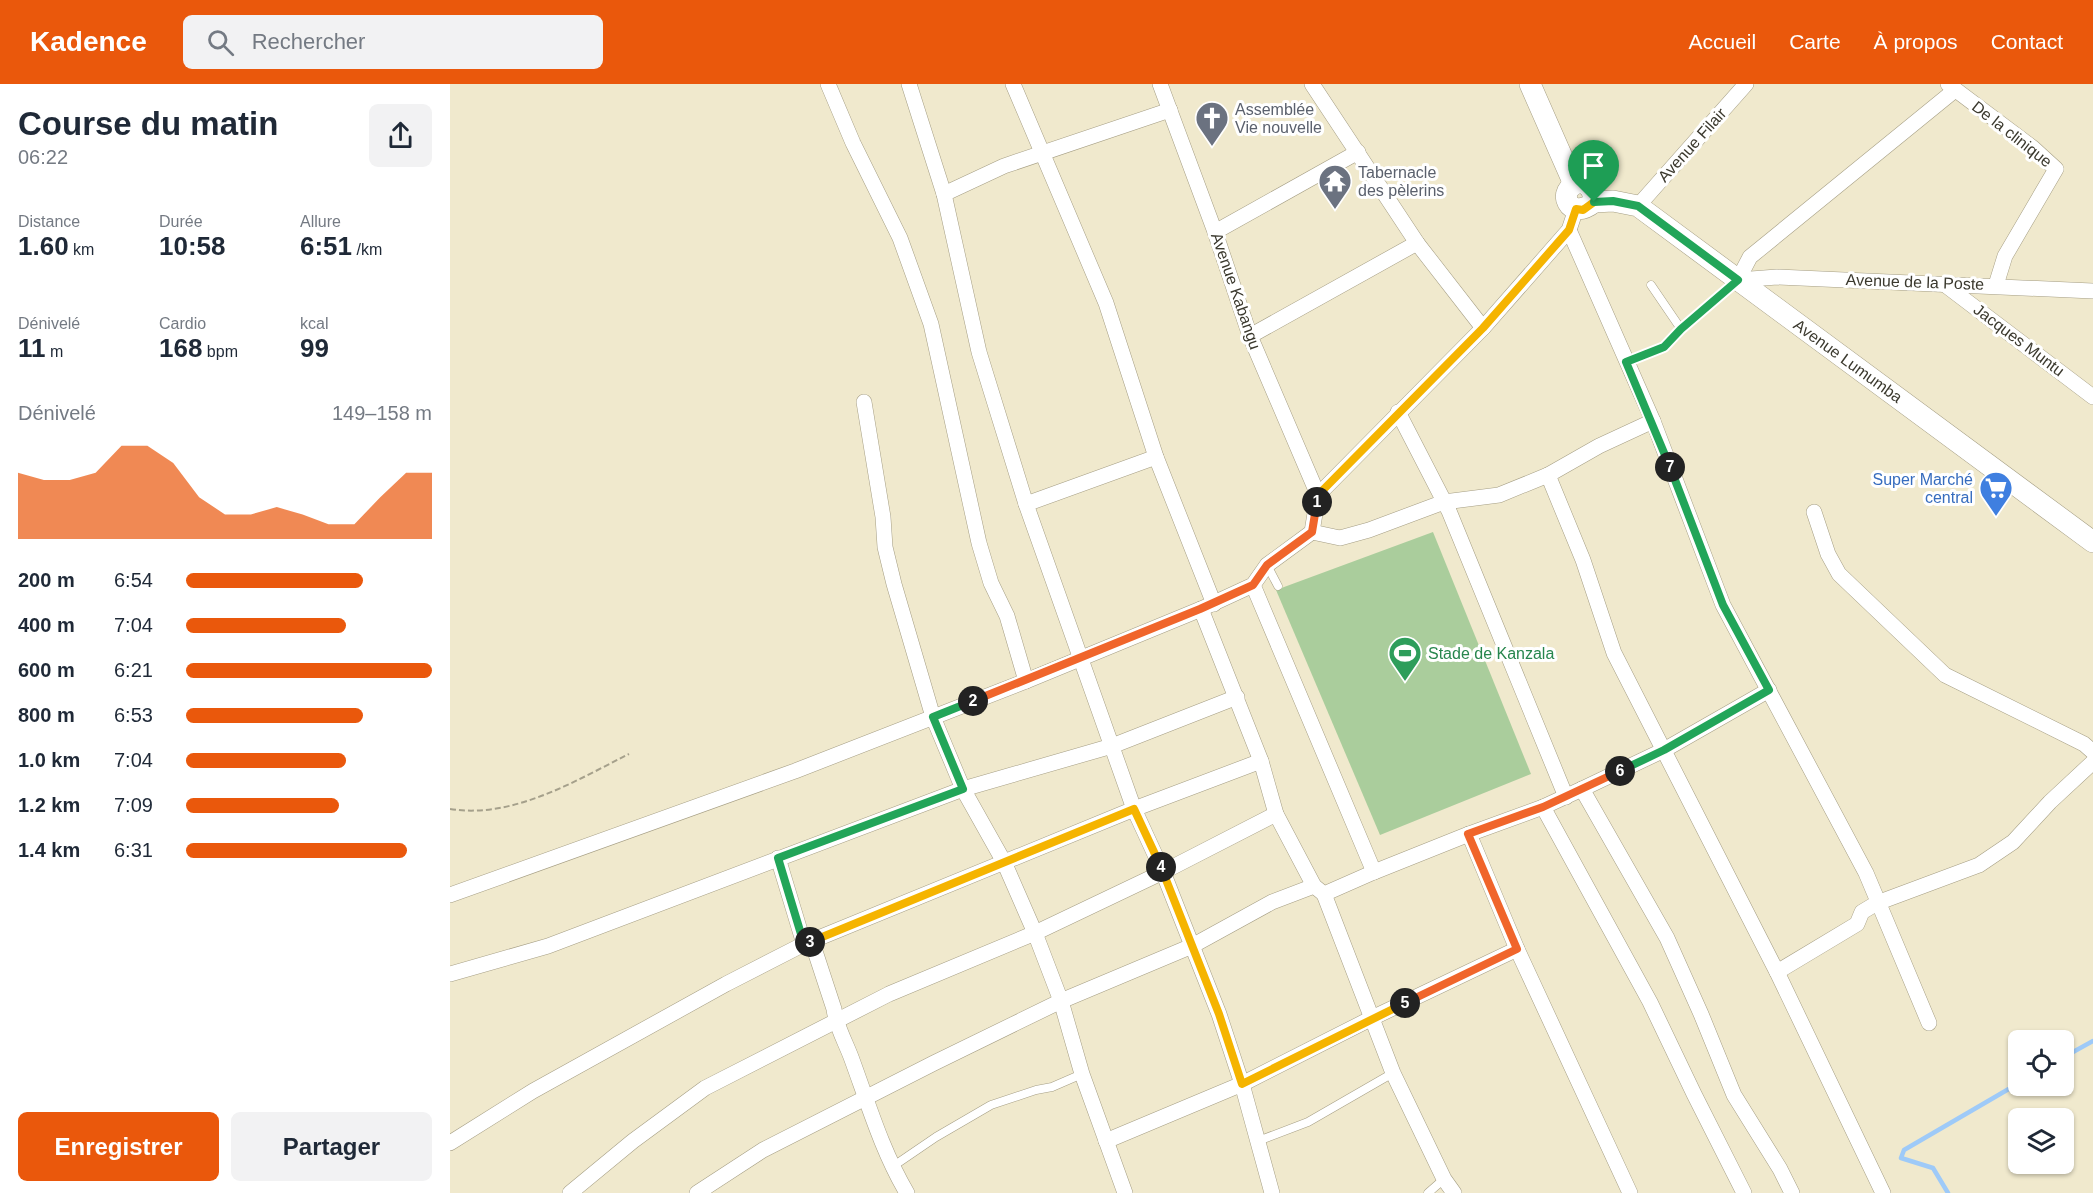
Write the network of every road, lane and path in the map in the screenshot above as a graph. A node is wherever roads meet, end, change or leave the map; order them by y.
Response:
1 (828, 84) edge
2 (909, 84) edge
3 (1013, 84) edge
4 (1312, 84) edge
5 (1530, 84) edge
6 (1746, 84) edge
7 (1162, 85) edge
8 (1952, 87) edge
9 (1170, 110) junction
10 (1358, 152) junction
11 (1042, 153) junction
12 (944, 194) junction
13 (1585, 206) junction
14 (1638, 206) junction
15 (1569, 230) junction
16 (1215, 232) junction
17 (1417, 243) junction
18 (1738, 280) junction
19 (1944, 284) junction
20 (1652, 285) dead end
21 (1996, 285) junction
22 (2093, 291) edge
23 (1483, 328) junction
24 (1681, 329) junction
25 (1250, 336) junction
26 (1626, 362) junction
27 (2093, 397) edge
28 (864, 402) dead end
29 (1398, 412) junction
30 (1653, 421) junction
31 (1156, 457) junction
32 (1548, 475) junction
33 (1318, 495) junction
34 (1444, 502) junction
35 (1026, 504) junction
36 (1814, 512) dead end
37 (1312, 532) junction
38 (2093, 542) edge
39 (1267, 565) junction
40 (1253, 585) junction
41 (1278, 586) dead end
42 (1207, 607) junction
43 (1079, 659) junction
44 (1026, 681) junction
45 (1769, 690) junction
46 (1237, 696) junction
47 (933, 717) junction
48 (1112, 746) junction
49 (1664, 750) junction
50 (2093, 752) edge
51 (630, 754) dead end
52 (1261, 761) junction
53 (2093, 762) edge
54 (963, 789) junction
55 (1582, 789) junction
56 (1566, 797) junction
57 (1543, 807) junction
58 (450, 809) edge
59 (1134, 809) junction
60 (1276, 814) junction
61 (1468, 834) junction
62 (778, 858) junction
63 (1004, 862) junction
64 (1163, 872) junction
65 (1374, 872) junction
66 (1319, 890) junction
67 (450, 895) edge
68 (1876, 903) junction
69 (1035, 933) junction
70 (804, 944) junction
71 (1192, 946) junction
72 (1517, 949) junction
73 (1777, 972) junction
74 (450, 974) edge
75 (1061, 1001) junction
76 (1372, 1018) junction
77 (836, 1020) junction
78 (1929, 1023) dead end
79 (1393, 1073) junction
80 (1082, 1074) junction
81 (1242, 1084) junction
82 (866, 1097) junction
83 (1106, 1141) junction
84 (1258, 1141) junction
85 (450, 1143) edge
86 (892, 1167) junction
87 (1444, 1179) junction
88 (570, 1193) edge
89 (697, 1193) edge
90 (907, 1193) edge
91 (1125, 1193) edge
92 (1272, 1193) edge
93 (1428, 1193) edge
94 (1454, 1193) edge
95 (1630, 1193) edge
96 (1744, 1193) edge
97 (1792, 1193) edge
98 (1883, 1193) edge

1 - 44 street
2 - 12 street
3 - 11 street
4 - 10 street
5 - 13 main road
6 - 14 street, Avenue Filair
7 - 9 street, Avenue Kabangu
8 - 18 street
8 - 21 street, De la clinique
9 - 11 street
9 - 16 street, Avenue Kabangu
10 - 16 street
10 - 17 street
11 - 12 street
11 - 31 street
12 - 35 street
13 - 14 main road, Avenue Lumumba
13 - 15 street
14 - 18 main road, Avenue Lumumba
15 - 23 street
15 - 26 street
16 - 25 street, Avenue Kabangu
17 - 23 street
17 - 25 street
18 - 19 street, Avenue de la Poste
18 - 24 lane
18 - 38 main road, Avenue Lumumba
19 - 21 street, Avenue de la Poste
19 - 27 street, Jacques Muntu
20 - 24 lane
21 - 22 street, Avenue de la Poste
23 - 29 street
24 - 26 lane
25 - 33 street, Avenue Kabangu
26 - 30 street
28 - 47 street
29 - 33 street
29 - 34 street
30 - 32 street
30 - 45 street
31 - 35 street
31 - 42 street
32 - 34 street
32 - 49 street
33 - 37 street
34 - 37 street
34 - 56 street
35 - 43 street
36 - 50 street
37 - 39 street
39 - 40 street
39 - 41 lane
40 - 42 street
40 - 65 street
42 - 43 street
42 - 46 street
43 - 44 street
43 - 48 street
44 - 47 street
45 - 49 street
45 - 68 street
46 - 48 street
46 - 52 street
47 - 54 street
47 - 67 street
48 - 54 street
48 - 59 street
49 - 55 street
49 - 73 street
51 - 58 path
52 - 59 street
52 - 60 street
53 - 68 street
54 - 62 street
54 - 63 street
55 - 56 street
55 - 97 street
56 - 57 street
57 - 61 street
57 - 96 street
59 - 63 street
59 - 64 street
60 - 64 street
60 - 66 street
61 - 65 street
61 - 72 street
62 - 70 street
62 - 74 street
63 - 69 street
63 - 70 street
64 - 69 street
64 - 71 street
65 - 66 street
66 - 71 street
66 - 76 street
68 - 73 street
68 - 78 street
69 - 75 street
69 - 77 street
70 - 77 street
70 - 85 street
71 - 75 street
71 - 81 street
72 - 76 street
72 - 95 street
73 - 98 street
75 - 80 street
75 - 82 street
76 - 79 street
76 - 81 street
77 - 82 street
77 - 88 street
79 - 84 lane
79 - 87 street
80 - 83 street
80 - 86 lane
81 - 83 street
81 - 84 street
82 - 86 street
82 - 89 street
83 - 91 street
84 - 92 street
86 - 90 street
87 - 93 lane
87 - 94 street

